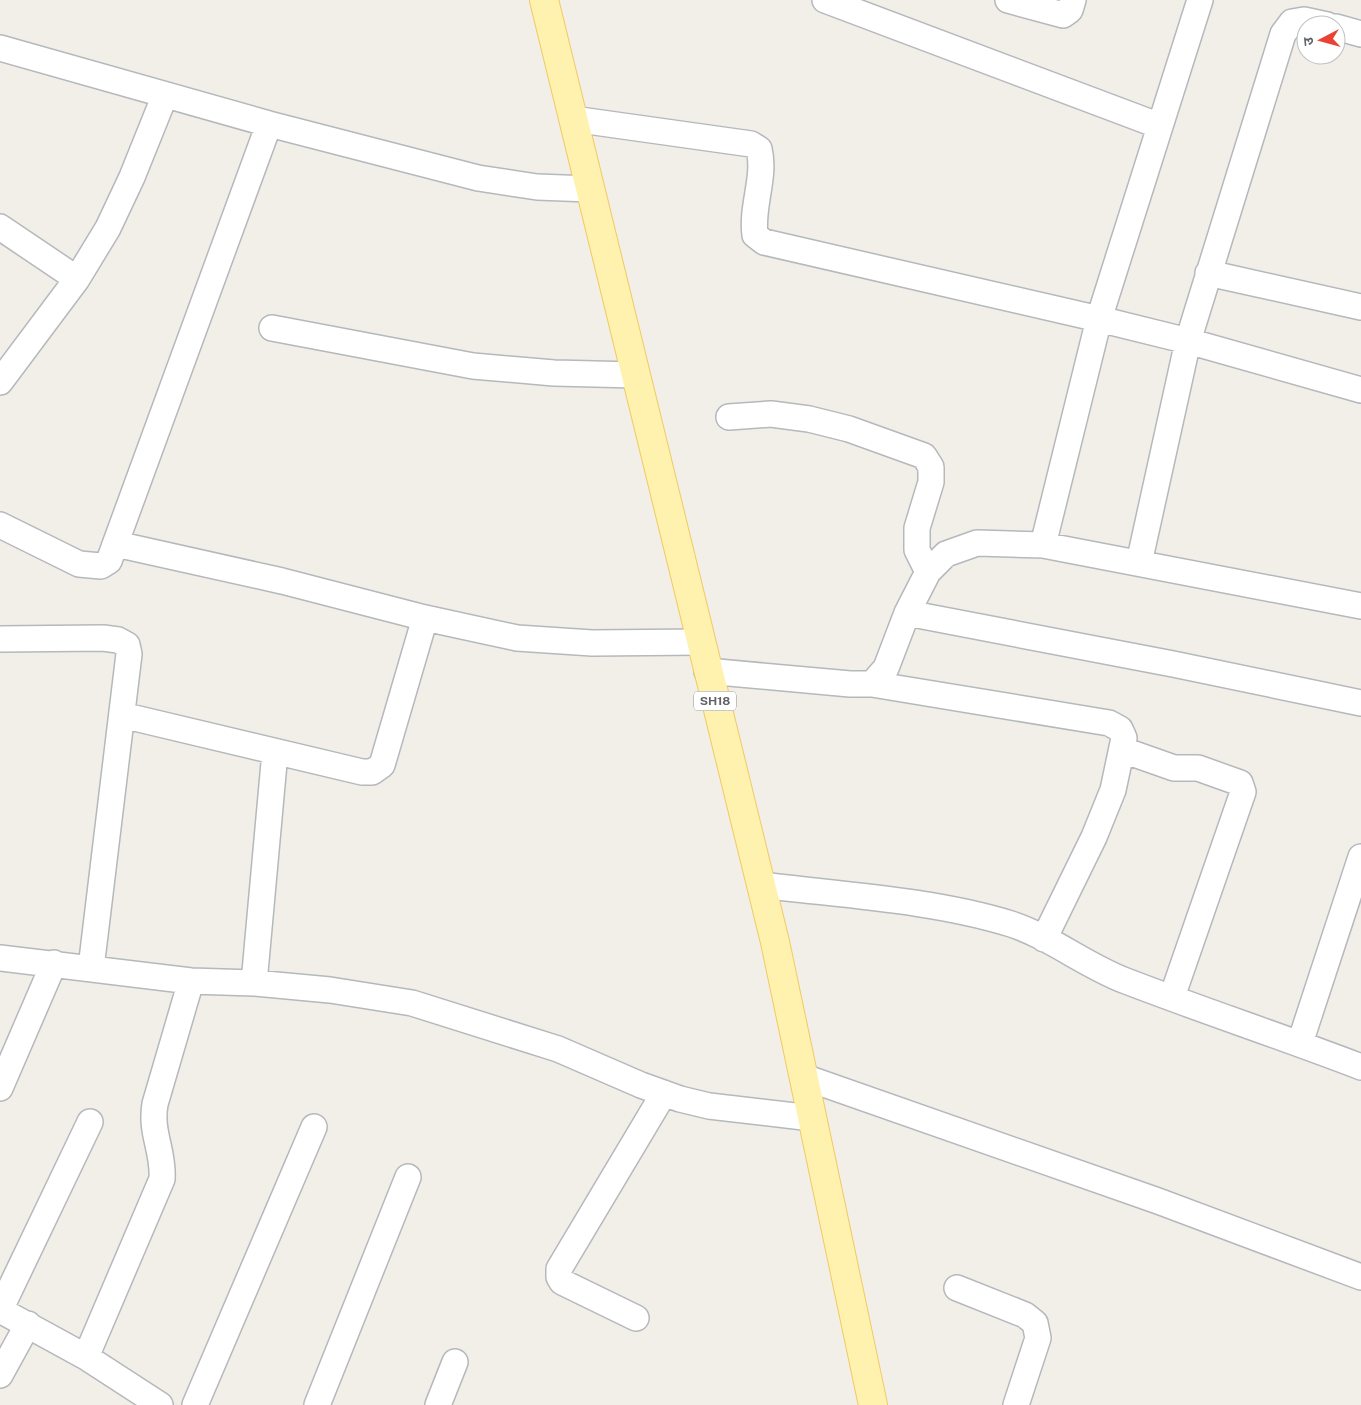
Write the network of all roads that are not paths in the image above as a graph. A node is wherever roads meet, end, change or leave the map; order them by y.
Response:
1 (544, 0) edge
2 (825, 0) edge
3 (1008, 0) edge
4 (1072, 0) edge
5 (1200, 0) edge
6 (1296, 21) edge
7 (1346, 30) edge
8 (1361, 34) edge
9 (0, 48) edge
10 (165, 95) junction
11 (573, 119) junction
12 (269, 124) junction
13 (1160, 126) junction
14 (590, 189) junction
15 (0, 227) edge
16 (1208, 273) junction
17 (77, 279) junction
18 (1361, 307) edge
19 (1098, 319) junction
20 (272, 328) dead end
21 (1188, 341) junction
22 (636, 375) junction
23 (1, 379) edge
24 (1361, 390) edge
25 (728, 417) dead end
26 (0, 525) edge
27 (116, 544) junction
28 (1044, 545) junction
29 (1139, 563) junction
30 (928, 572) junction
31 (1361, 606) edge
32 (907, 614) junction
33 (425, 618) junction
34 (0, 639) edge
35 (702, 642) junction
36 (707, 671) junction
37 (872, 684) junction
38 (1361, 703) edge
39 (122, 716) junction
40 (1123, 750) junction
41 (275, 752) junction
42 (1361, 856) edge
43 (761, 885) junction
44 (1044, 939) junction
45 (0, 958) edge
46 (54, 963) junction
47 (91, 968) junction
48 (191, 981) junction
49 (254, 983) junction
50 (1172, 997) junction
51 (1300, 1043) junction
52 (1361, 1067) edge
53 (804, 1077) junction
54 (0, 1088) edge
55 (664, 1093) junction
56 (812, 1118) junction
57 (90, 1122) dead end
58 (314, 1127) dead end
59 (408, 1178) dead end
60 (1361, 1277) edge
61 (957, 1288) dead end
62 (0, 1310) edge
63 (636, 1318) dead end
64 (28, 1324) junction
65 (86, 1357) junction
66 (455, 1362) dead end
67 (0, 1375) edge
68 (160, 1405) edge
69 (195, 1405) edge
70 (317, 1405) edge
71 (438, 1405) edge
72 (873, 1405) edge
73 (1016, 1405) edge

1 - 11 main road, SH18
2 - 13 street
3 - 4 street
5 - 13 street
6 - 16 street
7 - 8 street
9 - 10 street
10 - 12 street
10 - 17 street
11 - 14 main road, SH18
11 - 19 street
12 - 14 street
12 - 27 street
13 - 19 street
14 - 22 main road, SH18
15 - 17 street
16 - 18 street
16 - 21 street
17 - 23 street
19 - 21 street
19 - 28 street
20 - 22 street
21 - 24 street
21 - 29 street
22 - 35 main road, SH18
25 - 30 street
26 - 27 street
27 - 33 street
28 - 29 street
28 - 30 street
29 - 31 street
30 - 32 street
32 - 37 street
32 - 38 street
33 - 35 street
33 - 41 street
34 - 39 street
35 - 36 main road, SH18
36 - 37 street
36 - 43 main road, SH18
37 - 40 street
39 - 41 street
39 - 47 street
40 - 44 street
40 - 50 street
41 - 49 street
42 - 51 street
43 - 44 street
43 - 53 main road, SH18
44 - 50 street
45 - 46 street
46 - 47 street
46 - 54 street
47 - 48 street
48 - 49 street
48 - 65 street
49 - 55 street
50 - 51 street
51 - 52 street
53 - 56 main road, SH18
53 - 60 street
55 - 56 street
55 - 63 street
56 - 72 main road, SH18
57 - 62 street
58 - 69 street
59 - 70 street
61 - 73 street
62 - 64 street
64 - 65 street
64 - 67 street
65 - 68 street
66 - 71 street

